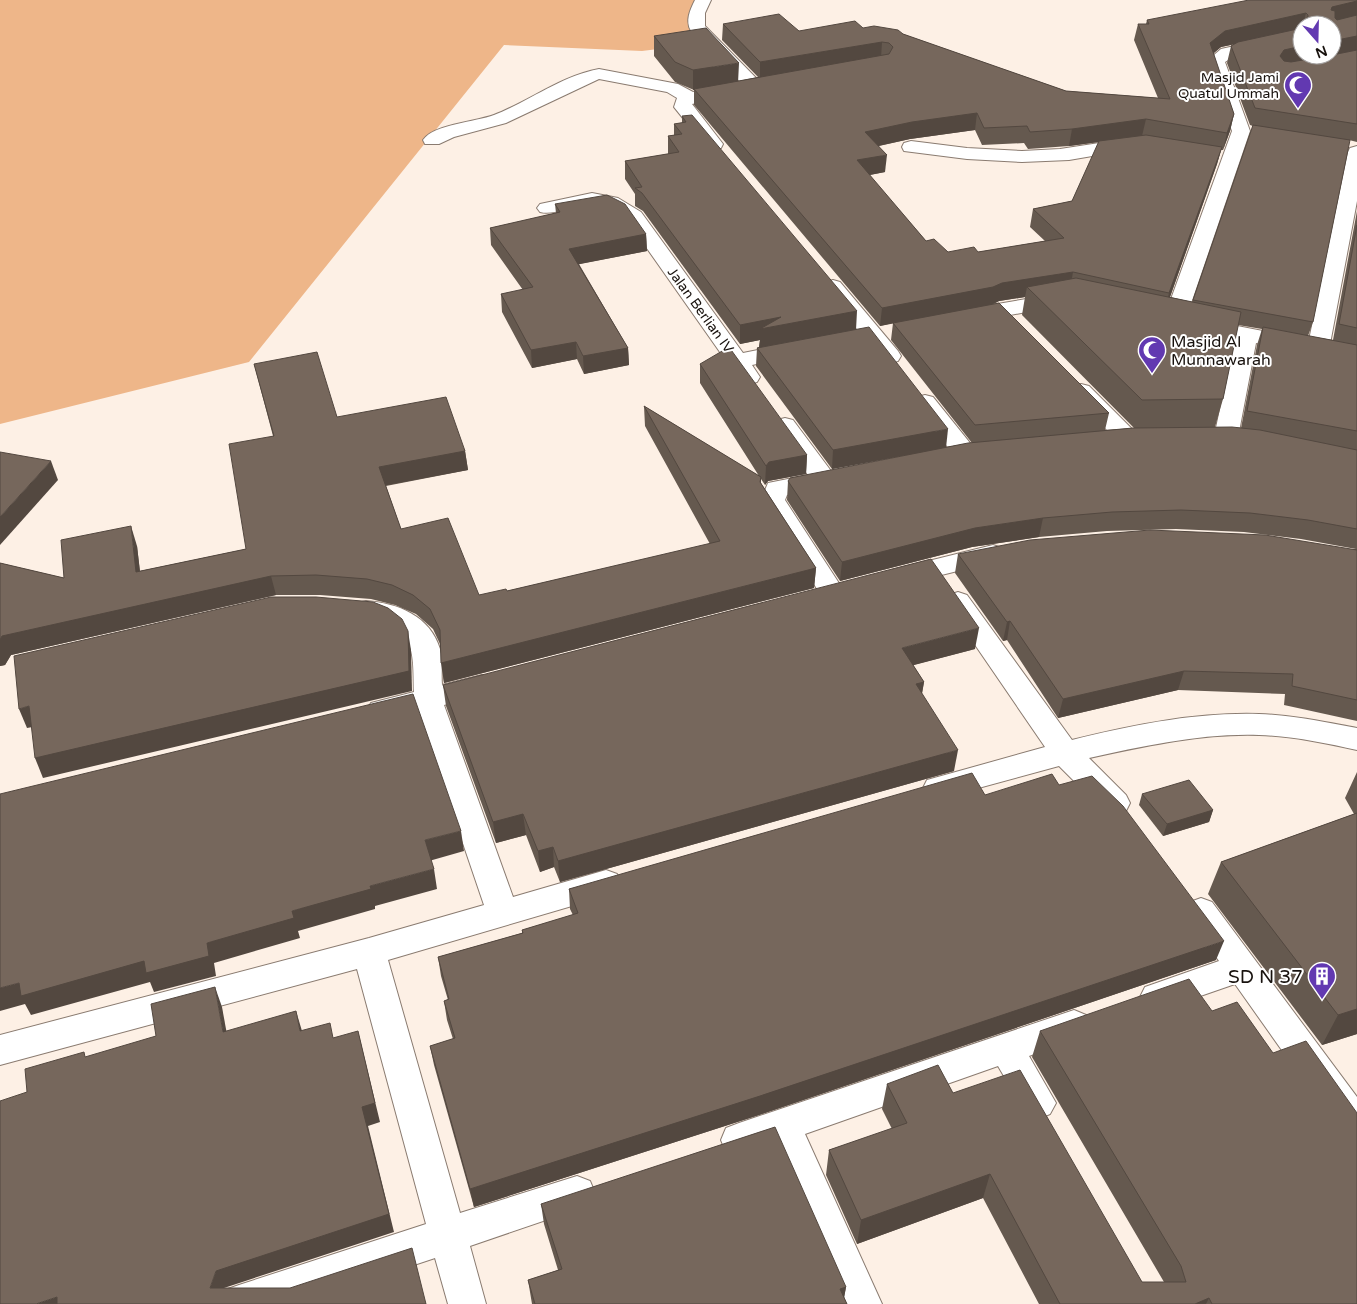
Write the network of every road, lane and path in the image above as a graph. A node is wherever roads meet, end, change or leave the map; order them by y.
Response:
1 (703, 0) edge
2 (1292, 38) edge
3 (773, 83) edge
4 (754, 86) junction
5 (690, 98) junction
6 (1241, 131) junction
7 (1260, 134) edge
8 (432, 140) dead end
9 (1151, 145) edge
10 (910, 147) dead end
11 (1353, 151) edge
12 (727, 160) edge
13 (547, 208) dead end
14 (822, 273) edge
15 (1082, 299) edge
16 (1000, 309) junction
17 (951, 319) edge
18 (1020, 330) edge
19 (1247, 335) junction
20 (815, 346) edge
21 (1318, 348) junction
22 (1357, 356) edge
23 (738, 361) junction
24 (1067, 377) edge
25 (1226, 438) edge
26 (1100, 441) edge
27 (937, 458) edge
28 (1019, 549) edge
29 (935, 567) junction
30 (834, 594) junction
31 (804, 602) edge
32 (340, 607) edge
33 (505, 679) edge
34 (428, 699) junction
35 (361, 715) edge
36 (1357, 738) edge
37 (1064, 752) junction
38 (912, 796) edge
39 (1136, 825) edge
40 (636, 874) edge
41 (1184, 888) edge
42 (503, 912) junction
43 (368, 952) junction
44 (1244, 967) junction
45 (1006, 1048) junction
46 (0, 1050) edge
47 (783, 1125) junction
48 (1357, 1126) edge
49 (1055, 1134) edge
50 (709, 1150) edge
51 (606, 1183) edge
52 (449, 1235) junction
53 (239, 1304) edge
54 (467, 1304) edge
55 (863, 1304) edge

1 - 4 street
2 - 6 street
3 - 4 street
4 - 5 street
5 - 8 street
5 - 12 street
6 - 7 street
6 - 19 street
9 - 10 street
11 - 21 street
13 - 23 street, Jalan Berlian IV
14 - 27 street
15 - 16 street
16 - 17 street
16 - 18 street
19 - 21 street
19 - 25 street
20 - 23 street
21 - 22 street
23 - 30 street, Jalan Berlian IV
24 - 26 street
28 - 29 street
29 - 30 street
29 - 37 street
30 - 31 street
32 - 34 street
33 - 34 street
34 - 35 street
34 - 42 street
36 - 37 street
37 - 38 street
37 - 39 street
40 - 42 street
41 - 44 street
42 - 43 street
43 - 46 street
43 - 52 street
44 - 45 street
44 - 48 street
45 - 47 street
45 - 49 street
47 - 50 street
47 - 55 street
51 - 52 street
52 - 53 street
52 - 54 street

